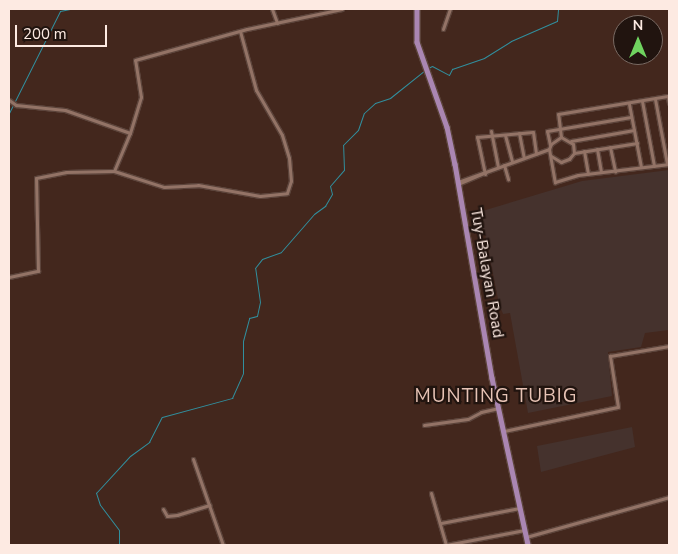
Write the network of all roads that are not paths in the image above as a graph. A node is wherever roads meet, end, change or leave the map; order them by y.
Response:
1 (272, 9) edge
2 (342, 9) edge
3 (417, 9) edge
4 (450, 9) edge
5 (277, 23) junction
6 (443, 29) dead end
7 (240, 31) junction
8 (655, 99) junction
9 (9, 100) edge
10 (642, 101) junction
11 (669, 103) edge
12 (629, 104) junction
13 (631, 117) junction
14 (560, 129) junction
15 (634, 130) junction
16 (491, 131) dead end
17 (130, 133) junction
18 (519, 134) junction
19 (506, 135) junction
20 (492, 136) junction
21 (561, 137) junction
22 (571, 141) junction
23 (637, 143) junction
24 (550, 148) junction
25 (610, 148) junction
26 (597, 150) junction
27 (584, 152) junction
28 (574, 153) junction
29 (536, 154) junction
30 (552, 156) junction
31 (524, 158) junction
32 (512, 162) junction
33 (668, 164) edge
34 (504, 165) junction
35 (654, 166) junction
36 (641, 167) junction
37 (498, 168) junction
38 (114, 171) junction
39 (615, 171) junction
40 (601, 172) junction
41 (485, 173) junction
42 (588, 174) junction
43 (508, 179) dead end
44 (458, 183) junction
45 (9, 277) edge
46 (669, 346) edge
47 (499, 408) junction
48 (424, 425) dead end
49 (504, 431) junction
50 (193, 459) dead end
51 (432, 493) dead end
52 (669, 498) edge
53 (210, 505) junction
54 (520, 508) junction
55 (163, 510) dead end
56 (441, 523) junction
57 (524, 530) junction
58 (526, 537) junction
59 (223, 545) edge
60 (446, 545) edge
61 (528, 545) edge

1 - 5 street
2 - 5 street
3 - 44 main road, Tuy-Balayan Road
4 - 6 street
5 - 7 street
7 - 17 street
7 - 38 street
8 - 10 street
8 - 11 street
8 - 33 street
9 - 17 street
10 - 12 street
10 - 35 street
12 - 13 street
12 - 14 street
13 - 14 street
13 - 15 street
14 - 21 street
14 - 24 street
15 - 22 street
15 - 23 street
16 - 20 street
17 - 38 street
18 - 19 street
18 - 29 street
18 - 31 street
19 - 20 street
19 - 32 street
20 - 37 street
20 - 41 street
21 - 22 street
21 - 24 street
22 - 28 street
23 - 25 street
23 - 36 street
24 - 29 street
24 - 30 street
25 - 26 street
25 - 39 street
26 - 27 street
26 - 40 street
27 - 28 street
27 - 42 street
28 - 30 street
29 - 31 street
30 - 42 street
31 - 32 street
32 - 34 street
33 - 35 street
34 - 37 street
34 - 43 street
35 - 36 street
36 - 39 street
37 - 41 street
38 - 45 street
39 - 40 street
40 - 42 street
41 - 44 street
44 - 47 main road, Tuy-Balayan Road
46 - 49 street
47 - 48 street
47 - 49 main road, Tuy-Balayan Road
49 - 54 main road, Tuy-Balayan Road
50 - 53 street
51 - 56 street
52 - 58 street
53 - 55 street
53 - 59 street
54 - 56 street
54 - 57 main road, Tuy-Balayan Road
56 - 60 street
57 - 58 main road, Tuy-Balayan Road
57 - 60 street
58 - 61 main road, Tuy-Balayan Road

